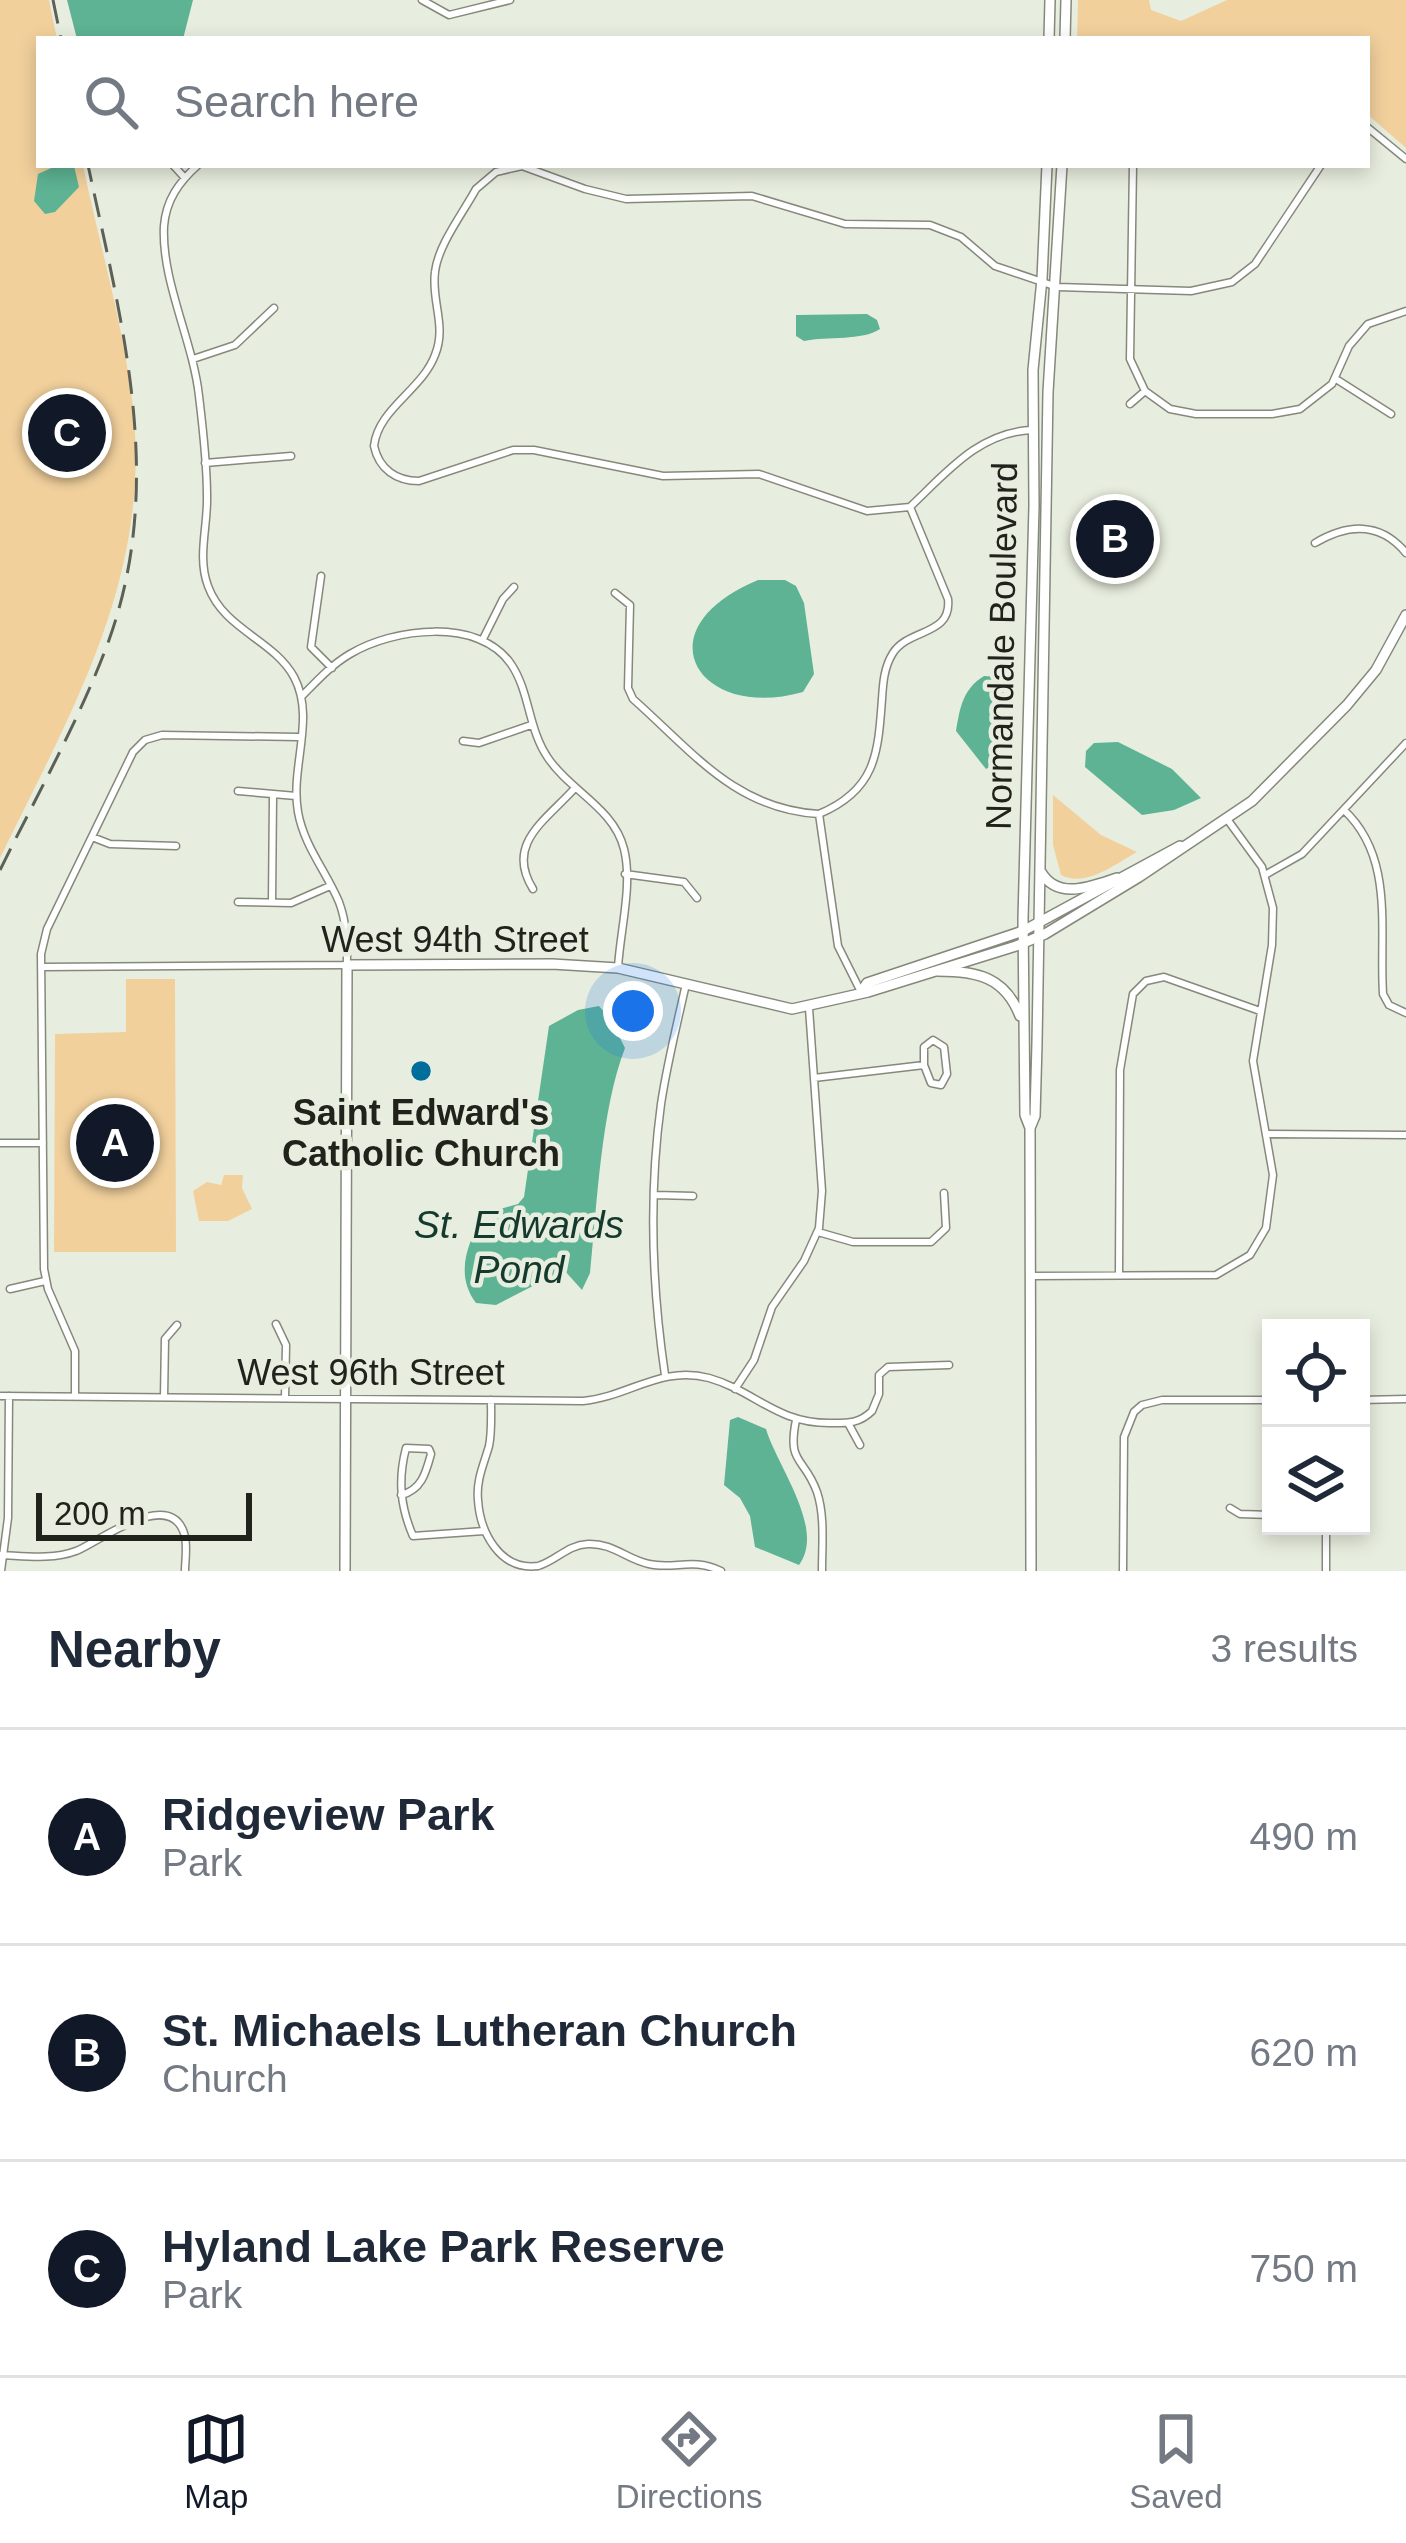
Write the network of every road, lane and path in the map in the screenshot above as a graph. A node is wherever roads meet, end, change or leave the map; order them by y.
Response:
1 (422, 0) edge
2 (510, 0) edge
3 (1050, 0) edge
4 (1066, 0) edge
5 (1049, 36) edge
6 (1065, 36) edge
7 (1370, 129) edge
8 (1406, 159) edge
9 (176, 168) edge
10 (194, 168) edge
11 (506, 168) edge
12 (527, 168) edge
13 (1047, 168) edge
14 (1062, 168) edge
15 (1132, 168) edge
16 (1319, 168) edge
17 (184, 177) junction
18 (1042, 279) junction
19 (1057, 286) junction
20 (1130, 288) junction
21 (274, 308) dead end
22 (1406, 311) edge
23 (193, 359) junction
24 (1336, 379) junction
25 (1145, 391) junction
26 (1130, 404) dead end
27 (1391, 414) dead end
28 (1032, 430) junction
29 (291, 456) dead end
30 (206, 463) junction
31 (910, 507) junction
32 (1315, 543) dead end
33 (1406, 553) edge
34 (321, 576) dead end
35 (514, 587) dead end
36 (615, 593) dead end
37 (1406, 616) edge
38 (483, 639) junction
39 (332, 668) junction
40 (301, 697) junction
41 (530, 725) junction
42 (300, 737) junction
43 (463, 741) dead end
44 (1406, 743) edge
45 (575, 788) junction
46 (238, 791) dead end
47 (273, 796) junction
48 (296, 796) junction
49 (1344, 810) junction
50 (819, 814) junction
51 (1227, 819) junction
52 (92, 837) junction
53 (1185, 844) junction
54 (176, 846) dead end
55 (1039, 867) junction
56 (625, 874) junction
57 (1265, 875) junction
58 (1117, 878) junction
59 (330, 886) junction
60 (533, 889) dead end
61 (698, 898) dead end
62 (238, 902) dead end
63 (272, 902) junction
64 (1038, 931) junction
65 (1024, 937) junction
66 (347, 965) junction
67 (937, 966) junction
68 (41, 967) junction
69 (618, 968) junction
70 (686, 984) junction
71 (861, 992) junction
72 (809, 1008) junction
73 (1261, 1011) junction
74 (1406, 1013) edge
75 (1024, 1036) junction
76 (924, 1065) junction
77 (813, 1078) junction
78 (1030, 1128) junction
79 (1266, 1135) junction
80 (1406, 1135) edge
81 (0, 1143) edge
82 (43, 1143) junction
83 (944, 1193) dead end
84 (656, 1195) junction
85 (693, 1196) dead end
86 (818, 1232) junction
87 (1031, 1276) junction
88 (1119, 1276) junction
89 (45, 1281) junction
90 (10, 1289) dead end
91 (276, 1324) dead end
92 (177, 1325) dead end
93 (949, 1365) dead end
94 (665, 1375) junction
95 (735, 1389) junction
96 (4, 1396) edge
97 (75, 1396) junction
98 (164, 1397) junction
99 (285, 1398) junction
100 (345, 1399) junction
101 (490, 1400) junction
102 (1262, 1400) edge
103 (1370, 1400) edge
104 (1406, 1400) edge
105 (796, 1420) junction
106 (848, 1423) junction
107 (860, 1445) dead end
108 (401, 1495) junction
109 (1230, 1508) dead end
110 (1262, 1515) edge
111 (484, 1531) junction
112 (1326, 1535) edge
113 (2, 1555) edge
114 (1, 1571) edge
115 (185, 1571) edge
116 (345, 1571) edge
117 (721, 1571) edge
118 (822, 1571) edge
119 (1031, 1571) edge
120 (1123, 1571) edge
121 (1326, 1571) edge

1 - 2 street
3 - 5 main road
4 - 6 main road
7 - 8 street
9 - 17 street
10 - 17 street
11 - 31 street
12 - 18 street
13 - 18 main road, Normandale Boulevard
14 - 19 main road, Normandale Boulevard
15 - 20 street
16 - 20 street
17 - 23 street
18 - 19 street
18 - 28 main road, Normandale Boulevard
19 - 20 street
19 - 55 main road, Normandale Boulevard
20 - 25 street
21 - 23 street
22 - 24 street
23 - 30 street
24 - 25 street
24 - 27 street
25 - 26 street
28 - 31 street
28 - 65 main road, Normandale Boulevard
29 - 30 street
30 - 40 street
31 - 50 street
32 - 33 street
34 - 39 street
35 - 38 street
36 - 50 street
37 - 51 main road
38 - 39 street
38 - 41 street
39 - 40 street
40 - 42 street
41 - 43 street
41 - 45 street
42 - 48 street
42 - 52 street
44 - 49 street
45 - 56 street
45 - 60 street
46 - 47 street
47 - 48 street
47 - 63 street
48 - 59 street
49 - 57 street
49 - 74 street
50 - 71 street
51 - 53 main road
51 - 57 street
52 - 54 street
52 - 68 street
53 - 58 main road
53 - 64 main road
55 - 58 main road
55 - 64 main road, Normandale Boulevard
56 - 61 street
56 - 69 street
57 - 73 street
58 - 64 main road
59 - 63 street
59 - 66 street
62 - 63 street
64 - 65 main road, West 94th Street
64 - 78 main road, Normandale Boulevard
65 - 67 main road, West 94th Street
65 - 75 main road, Normandale Boulevard
66 - 68 street, West 94th Street
66 - 69 main road, West 94th Street
66 - 100 main road
67 - 71 main road, West 94th Street
67 - 75 main road
68 - 82 street
69 - 70 main road, West 94th Street
70 - 72 main road, West 94th Street
70 - 84 street
71 - 72 main road, West 94th Street
72 - 77 street
73 - 79 street
73 - 88 street
75 - 78 main road, Normandale Boulevard
76 - 76 street
76 - 77 street
77 - 86 street
78 - 87 main road, Normandale Boulevard
79 - 80 street
79 - 88 street
81 - 82 street
82 - 89 street
83 - 86 street
84 - 85 street
84 - 94 street
86 - 95 street
87 - 88 street
87 - 119 main road, Normandale Boulevard
89 - 90 street
89 - 97 street
91 - 99 street
92 - 98 street
93 - 106 street
94 - 95 street, West 96th Street
94 - 101 street, West 96th Street
95 - 105 street, West 96th Street
96 - 97 street, West 96th Street
96 - 113 street
97 - 98 street, West 96th Street
98 - 99 street, West 96th Street
99 - 100 street, West 96th Street
100 - 101 street, West 96th Street
100 - 116 main road
101 - 111 street
102 - 120 street
103 - 104 street
105 - 106 street
105 - 118 street
106 - 107 street
108 - 108 street
108 - 111 street
109 - 110 street
111 - 117 street
112 - 121 street
113 - 114 street
113 - 115 street

